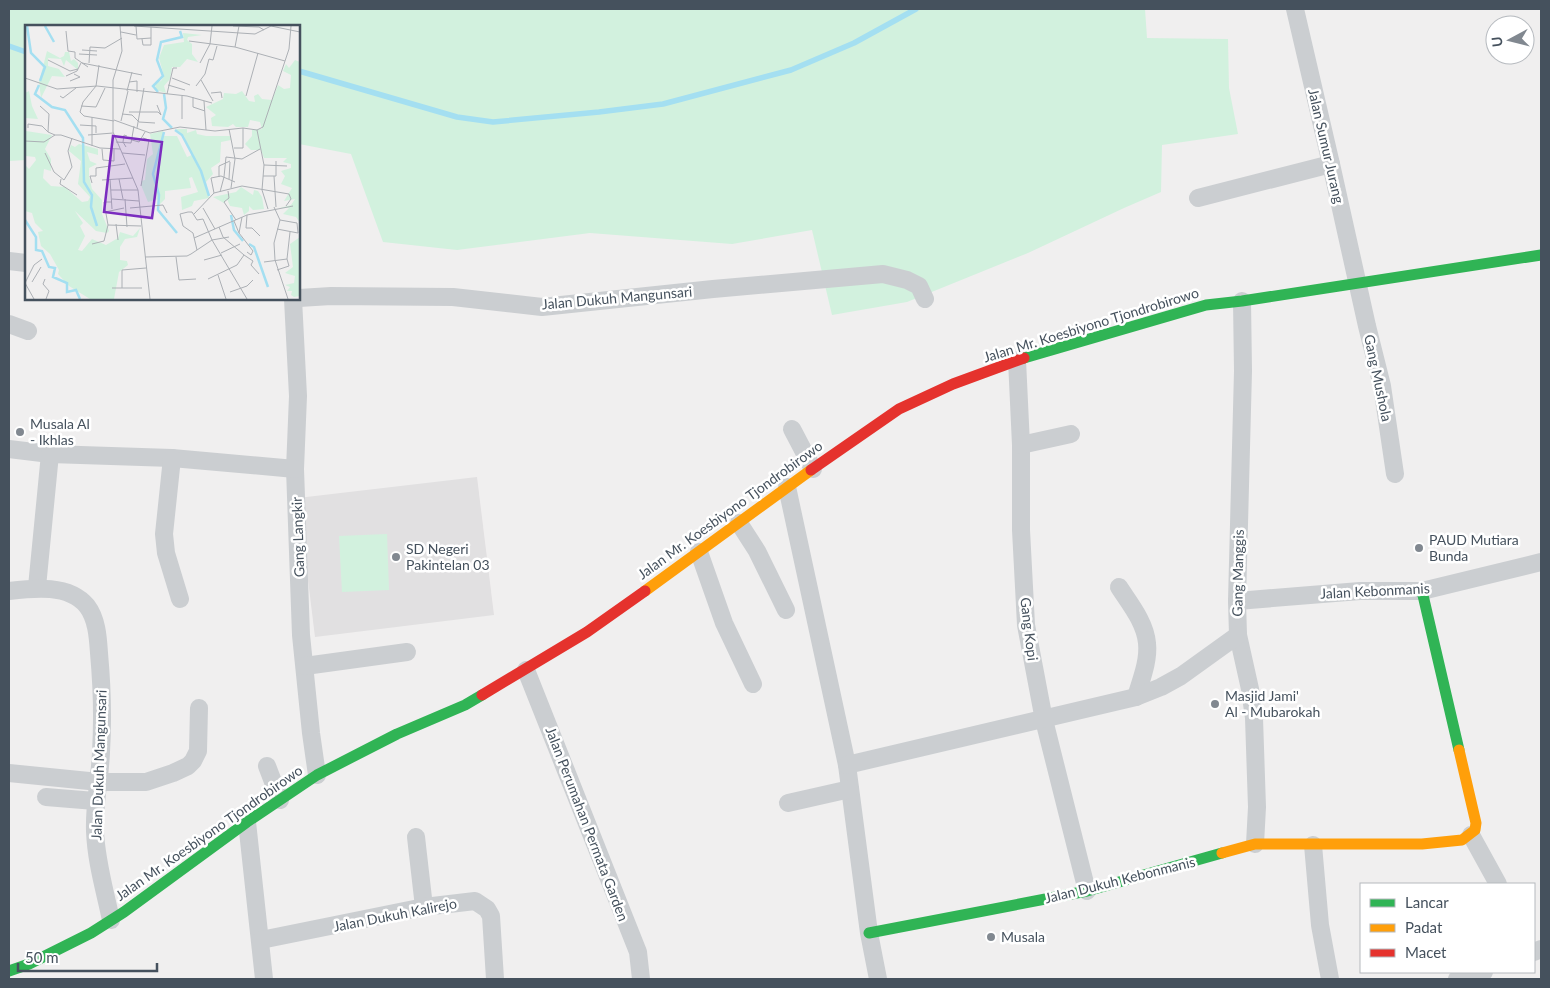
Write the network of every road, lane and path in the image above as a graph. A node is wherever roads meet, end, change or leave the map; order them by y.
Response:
1 (1295, 9) edge
2 (1331, 164) junction
3 (1198, 198) dead end
4 (1541, 255) edge
5 (9, 261) edge
6 (25, 263) edge
7 (1357, 283) junction
8 (300, 298) edge
9 (925, 299) dead end
10 (293, 300) edge
11 (1242, 301) junction
12 (9, 324) edge
13 (28, 331) dead end
14 (1017, 360) junction
15 (792, 429) dead end
16 (1071, 434) dead end
17 (1021, 445) junction
18 (9, 449) edge
19 (50, 454) junction
20 (172, 458) junction
21 (295, 469) junction
22 (813, 469) junction
23 (1395, 474) dead end
24 (787, 487) junction
25 (739, 523) junction
26 (699, 552) junction
27 (1541, 562) edge
28 (37, 587) junction
29 (1119, 587) dead end
30 (9, 591) edge
31 (1422, 591) junction
32 (180, 599) dead end
33 (1236, 602) junction
34 (786, 610) dead end
35 (1238, 635) junction
36 (407, 652) dead end
37 (305, 666) junction
38 (526, 670) junction
39 (752, 684) dead end
40 (1136, 697) junction
41 (199, 708) dead end
42 (1044, 720) junction
43 (847, 765) junction
44 (267, 766) dead end
45 (9, 773) edge
46 (317, 775) junction
47 (99, 782) junction
48 (850, 789) junction
49 (46, 797) dead end
50 (280, 800) junction
51 (95, 801) junction
52 (788, 802) dead end
53 (247, 822) junction
54 (1470, 835) junction
55 (416, 837) dead end
56 (1255, 844) junction
57 (1313, 845) junction
58 (1497, 883) edge
59 (1087, 891) junction
60 (424, 907) junction
61 (111, 920) junction
62 (869, 933) junction
63 (261, 940) junction
64 (9, 971) edge
65 (1480, 973) edge
66 (264, 979) edge
67 (495, 979) edge
68 (641, 979) edge
69 (878, 979) edge
70 (1330, 979) edge
71 (1457, 979) edge

1 - 2 street, Jalan Sumur Jurang
2 - 3 street
2 - 7 street, Jalan Sumur Jurang
4 - 7 main road, Jalan Mr. Koesbiyono Tjondrobirowo
5 - 6 street
7 - 11 main road, Jalan Mr. Koesbiyono Tjondrobirowo
7 - 23 street, Gang Mushola
8 - 9 street, Jalan Dukuh Mangunsari
10 - 21 street, Gang Langkir
11 - 14 main road, Jalan Mr. Koesbiyono Tjondrobirowo
11 - 33 street, Gang Manggis
12 - 13 street
14 - 17 street, Gang Kopi
14 - 22 main road, Jalan Mr. Koesbiyono Tjondrobirowo
15 - 22 street
16 - 17 street
17 - 42 street, Gang Kopi
18 - 19 street
19 - 20 street
19 - 28 street
20 - 21 street
20 - 32 street
21 - 37 street, Gang Langkir
22 - 24 main road, Jalan Mr. Koesbiyono Tjondrobirowo
24 - 25 main road, Jalan Mr. Koesbiyono Tjondrobirowo
24 - 43 street
25 - 26 main road, Jalan Mr. Koesbiyono Tjondrobirowo
25 - 34 street
26 - 38 main road, Jalan Mr. Koesbiyono Tjondrobirowo
26 - 39 street
27 - 31 street, Jalan Kebonmanis
28 - 30 street, Jalan Dukuh Mangunsari
28 - 47 street, Jalan Dukuh Mangunsari
29 - 40 street
31 - 33 street, Jalan Kebonmanis
31 - 54 main road
33 - 35 street, Gang Manggis
35 - 40 street
35 - 56 street, Gang Manggis
36 - 37 street
37 - 46 street, Gang Langkir
38 - 46 main road, Jalan Mr. Koesbiyono Tjondrobirowo
38 - 68 street, Jalan Perumahan Permata Garden
40 - 42 street
41 - 47 street
42 - 43 street
42 - 59 street, Gang Kopi
43 - 48 street
44 - 50 street
45 - 47 street
46 - 50 main road, Jalan Mr. Koesbiyono Tjondrobirowo
47 - 51 street, Jalan Dukuh Mangunsari
48 - 52 street
48 - 62 street
49 - 51 street
50 - 53 main road, Jalan Mr. Koesbiyono Tjondrobirowo
51 - 61 street, Jalan Dukuh Mangunsari
53 - 61 main road, Jalan Mr. Koesbiyono Tjondrobirowo
53 - 63 street
54 - 57 main road, Jalan Dukuh Kebonmanis
54 - 58 street
55 - 60 street
56 - 57 main road, Jalan Dukuh Kebonmanis
56 - 59 main road, Jalan Dukuh Kebonmanis
57 - 70 street
59 - 62 main road, Jalan Dukuh Kebonmanis
60 - 63 street, Jalan Dukuh Kalirejo
60 - 67 street, Jalan Dukuh Kalirejo
61 - 64 main road, Jalan Mr. Koesbiyono Tjondrobirowo
62 - 69 street
63 - 66 street
65 - 71 street

